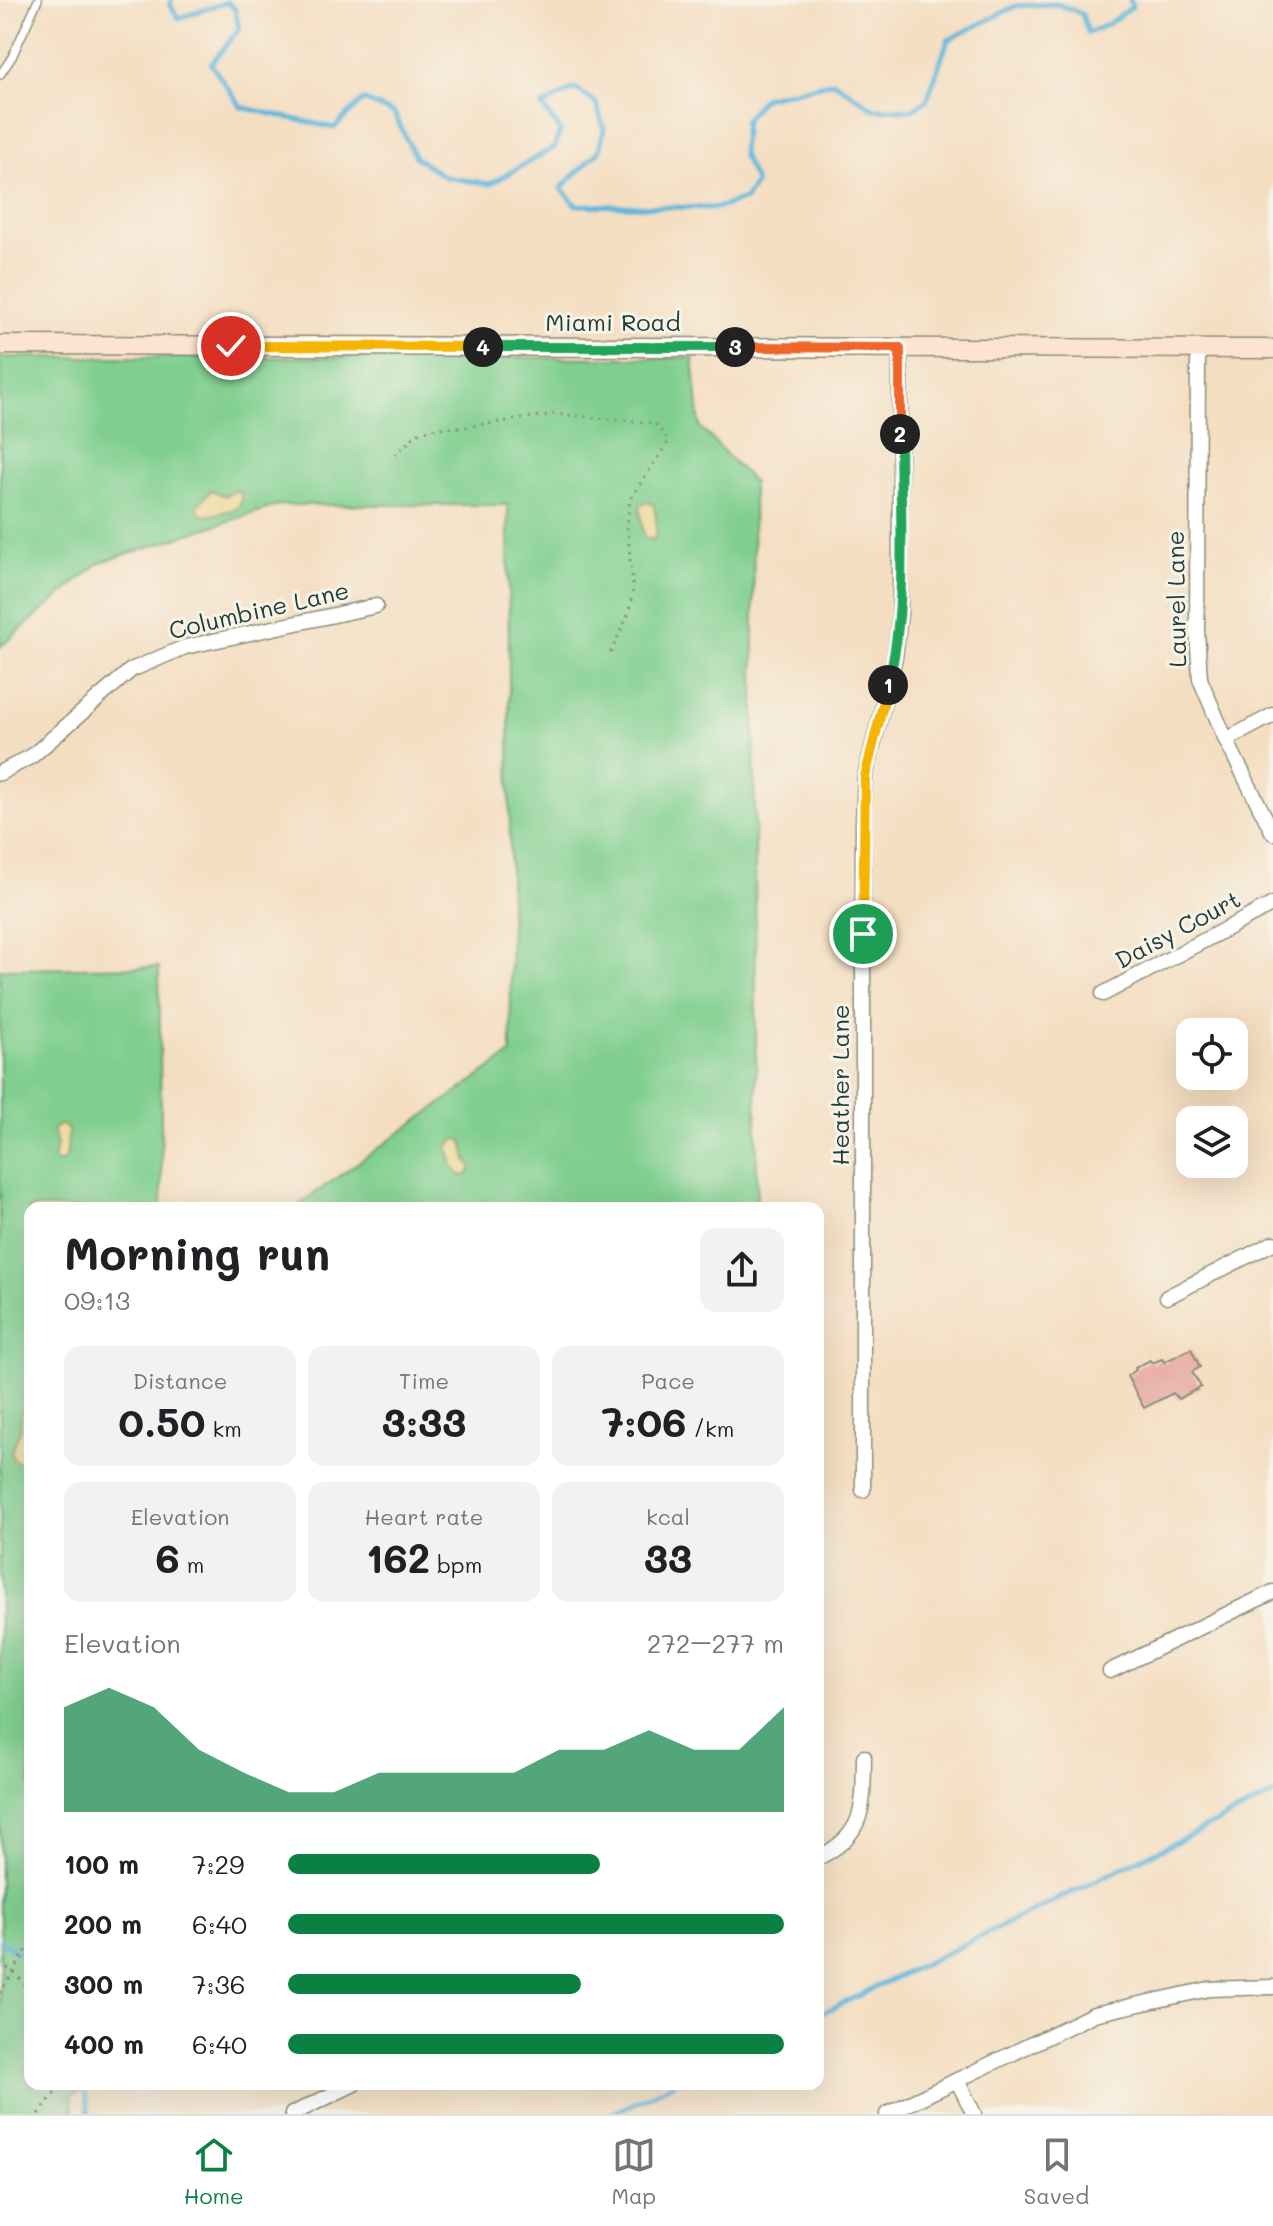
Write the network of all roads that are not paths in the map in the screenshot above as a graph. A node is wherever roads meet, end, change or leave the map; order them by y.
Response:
1 (38, 0) edge
2 (0, 75) edge
3 (0, 345) edge
4 (900, 348) junction
5 (1198, 349) junction
6 (1273, 349) edge
7 (376, 606) dead end
8 (1273, 715) edge
9 (1226, 740) junction
10 (0, 773) edge
11 (1273, 833) edge
12 (1273, 904) edge
13 (1103, 994) dead end
14 (1273, 1243) edge
15 (1167, 1297) dead end
16 (863, 1490) dead end
17 (1273, 1592) edge
18 (1110, 1671) dead end
19 (864, 1757) dead end
20 (824, 1855) edge
21 (1273, 1987) edge
22 (957, 2080) junction
23 (342, 2090) edge
24 (292, 2114) edge
25 (887, 2114) edge
26 (974, 2114) edge

1 - 2 lane
3 - 4 street, Miami Road
4 - 5 street, Miami Road
4 - 16 street, Heather Lane
5 - 6 street, Miami Road
5 - 9 street, Laurel Lane
7 - 10 street, Columbine Lane
8 - 9 street
9 - 11 street, Laurel Lane
12 - 13 street, Daisy Court
14 - 15 street
17 - 18 street
19 - 20 street
21 - 22 street
22 - 25 street
22 - 26 street
23 - 24 street

